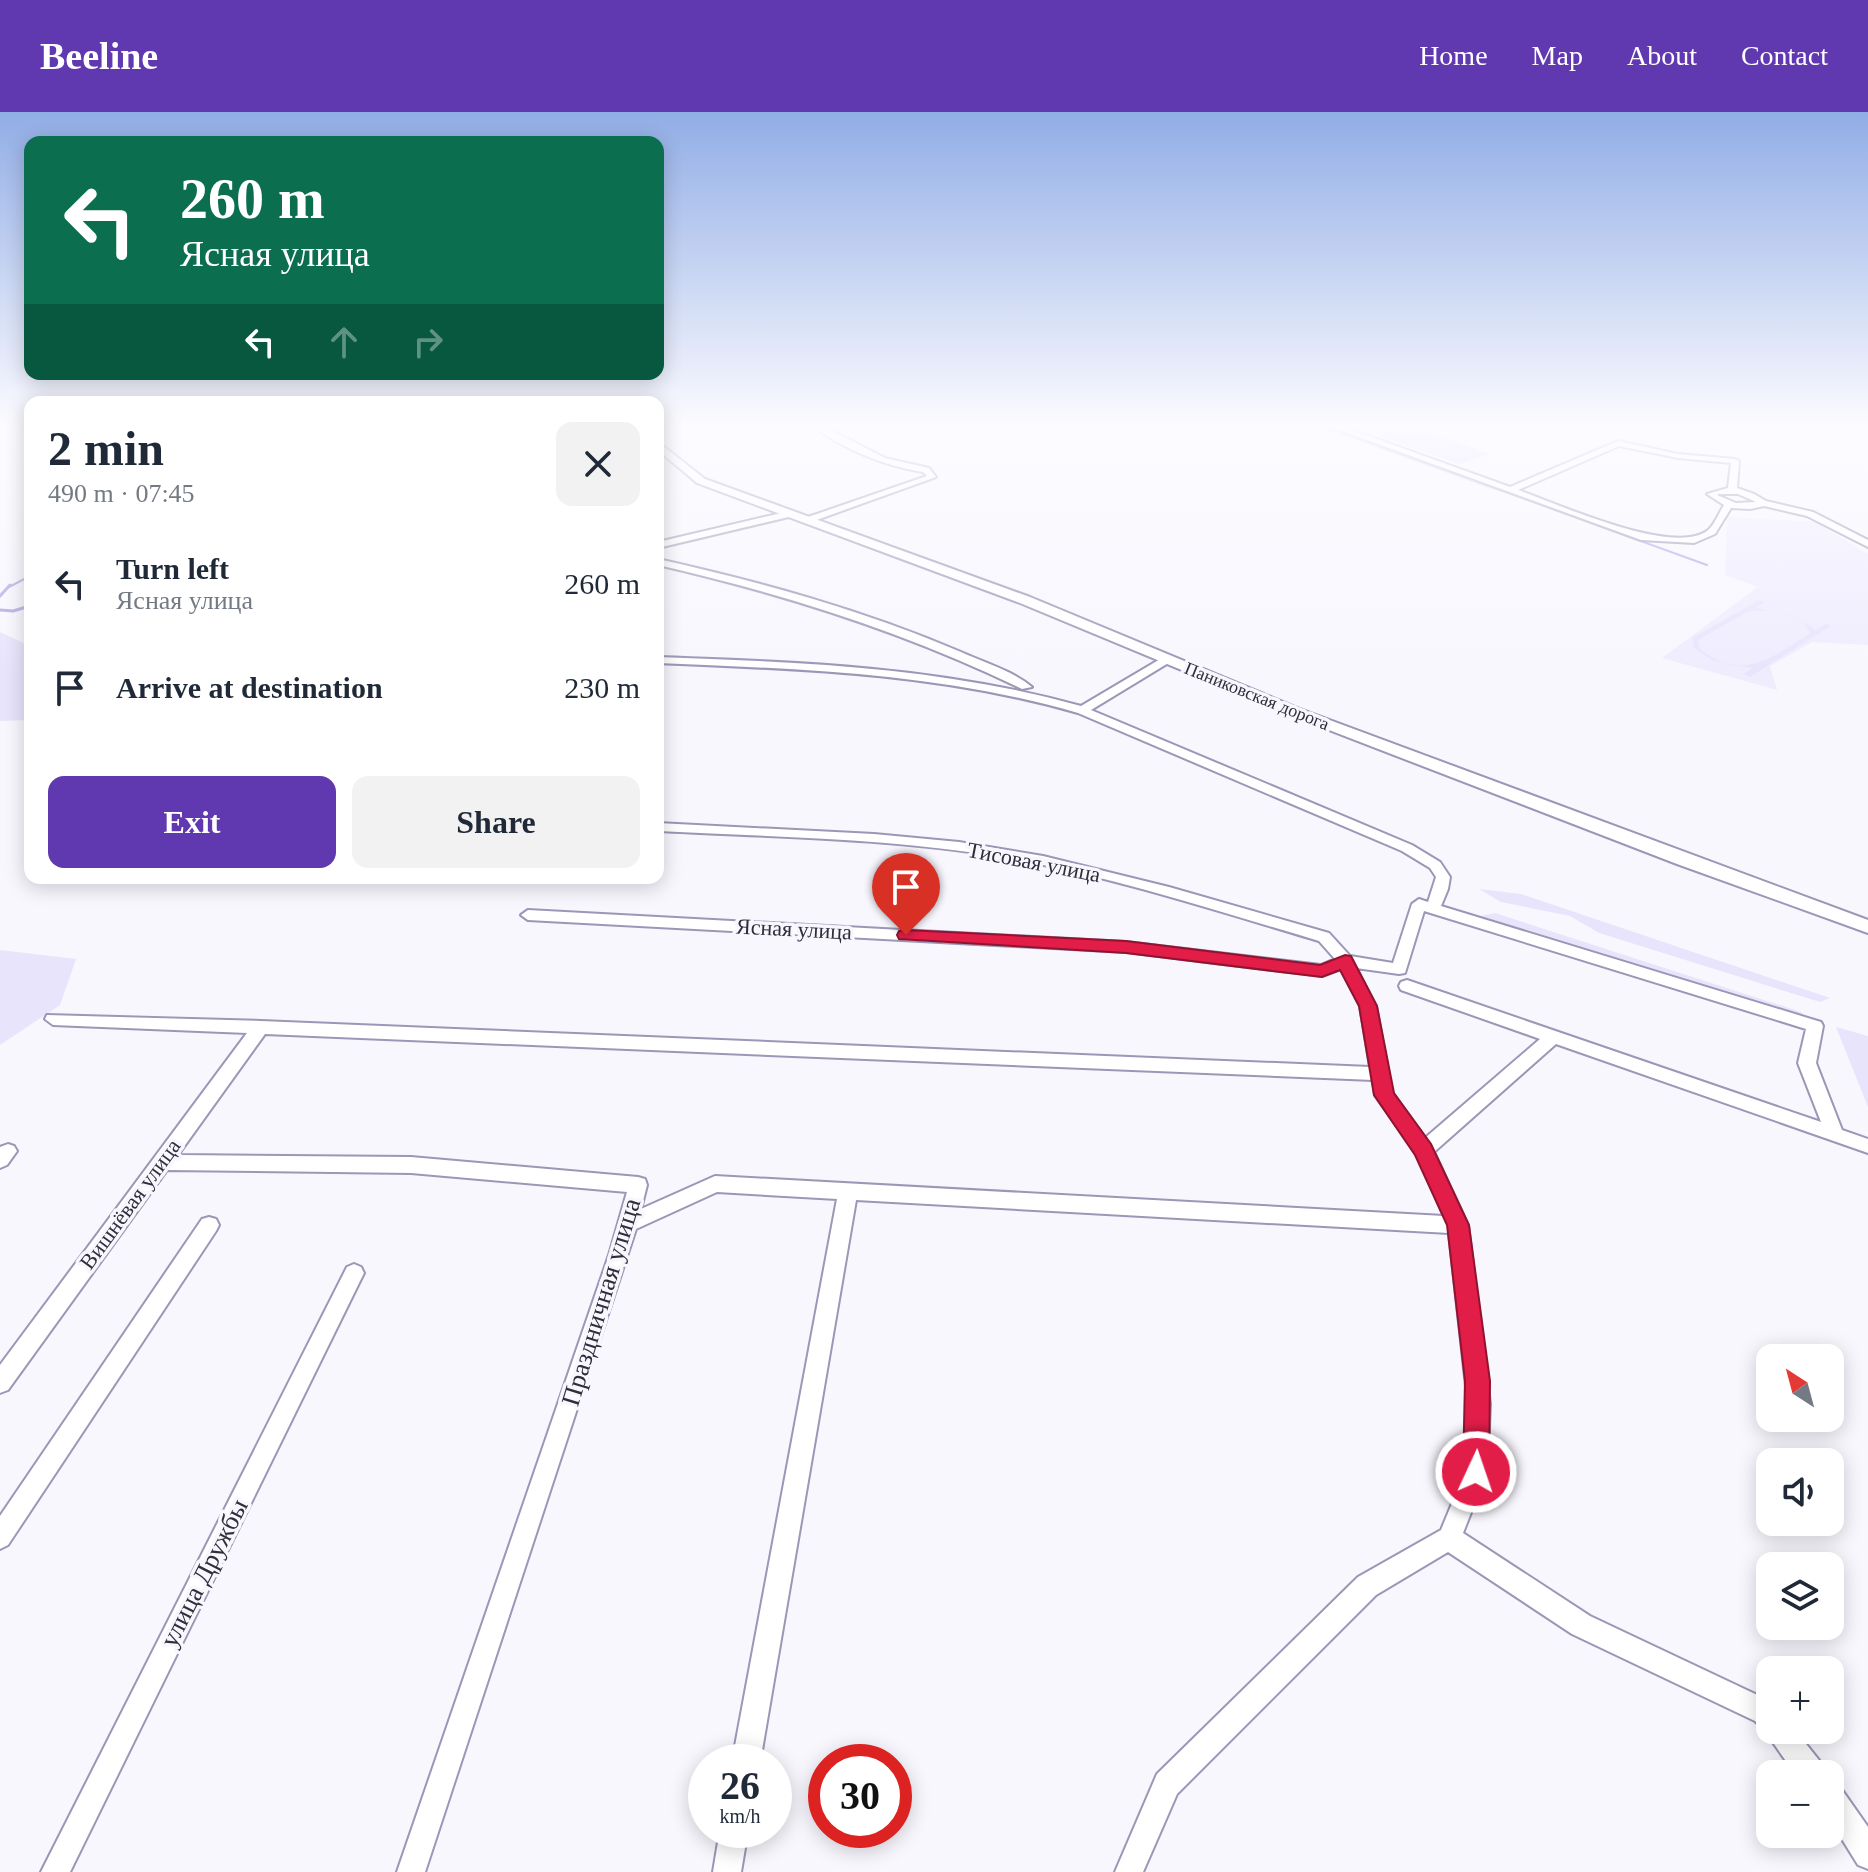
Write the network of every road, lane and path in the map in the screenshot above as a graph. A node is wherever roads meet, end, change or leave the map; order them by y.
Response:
1 (772, 507) edge
2 (845, 507) edge
3 (1558, 507) edge
4 (1727, 507) edge
5 (1781, 507) edge
6 (790, 514) junction
7 (808, 520) junction
8 (1865, 543) edge
9 (664, 544) edge
10 (664, 564) edge
11 (664, 660) edge
12 (1166, 660) junction
13 (1048, 699) junction
14 (1082, 710) junction
15 (664, 827) edge
16 (1432, 908) junction
17 (528, 915) dead end
18 (1868, 927) edge
19 (1345, 961) junction
20 (1407, 986) dead end
21 (53, 1019) dead end
22 (261, 1027) junction
23 (1554, 1036) junction
24 (1381, 1074) junction
25 (1834, 1133) junction
26 (1868, 1146) edge
27 (1424, 1150) junction
28 (160, 1162) junction
29 (848, 1191) junction
30 (628, 1224) junction
31 (209, 1225) dead end
32 (1458, 1225) junction
33 (354, 1273) dead end
34 (0, 1383) edge
35 (0, 1537) edge
36 (1449, 1538) junction
37 (1756, 1708) edge
38 (749, 1744) edge
39 (1789, 1744) edge
40 (1801, 1760) edge
41 (1844, 1815) edge
42 (731, 1848) edge
43 (1868, 1855) edge
44 (55, 1872) edge
45 (411, 1872) edge
46 (727, 1872) edge
47 (1129, 1872) edge

1 - 6 street, Паниковская дорога
2 - 7 street
3 - 4 street
5 - 8 street
6 - 7 street, Паниковская дорога
6 - 9 street
7 - 12 street, Паниковская дорога
10 - 13 street
11 - 13 street
12 - 14 street
12 - 18 street, Паниковская дорога
13 - 14 street
14 - 16 street
15 - 19 street, Тисовая улица
16 - 19 street
16 - 25 street
17 - 19 street, Ясная улица
19 - 24 street
20 - 23 street
21 - 22 street
22 - 24 street
22 - 28 street, Вишнёвая улица
23 - 25 street
23 - 27 street
24 - 27 street
25 - 26 street
27 - 32 street
28 - 30 street, Праздничная улица
28 - 34 street, Вишнёвая улица
29 - 30 street
29 - 32 street
29 - 38 street
30 - 45 street, Праздничная улица
31 - 35 street
32 - 36 street
33 - 44 street, улица Дружбы
36 - 37 street
36 - 47 street
39 - 40 street
41 - 43 street
42 - 46 street

